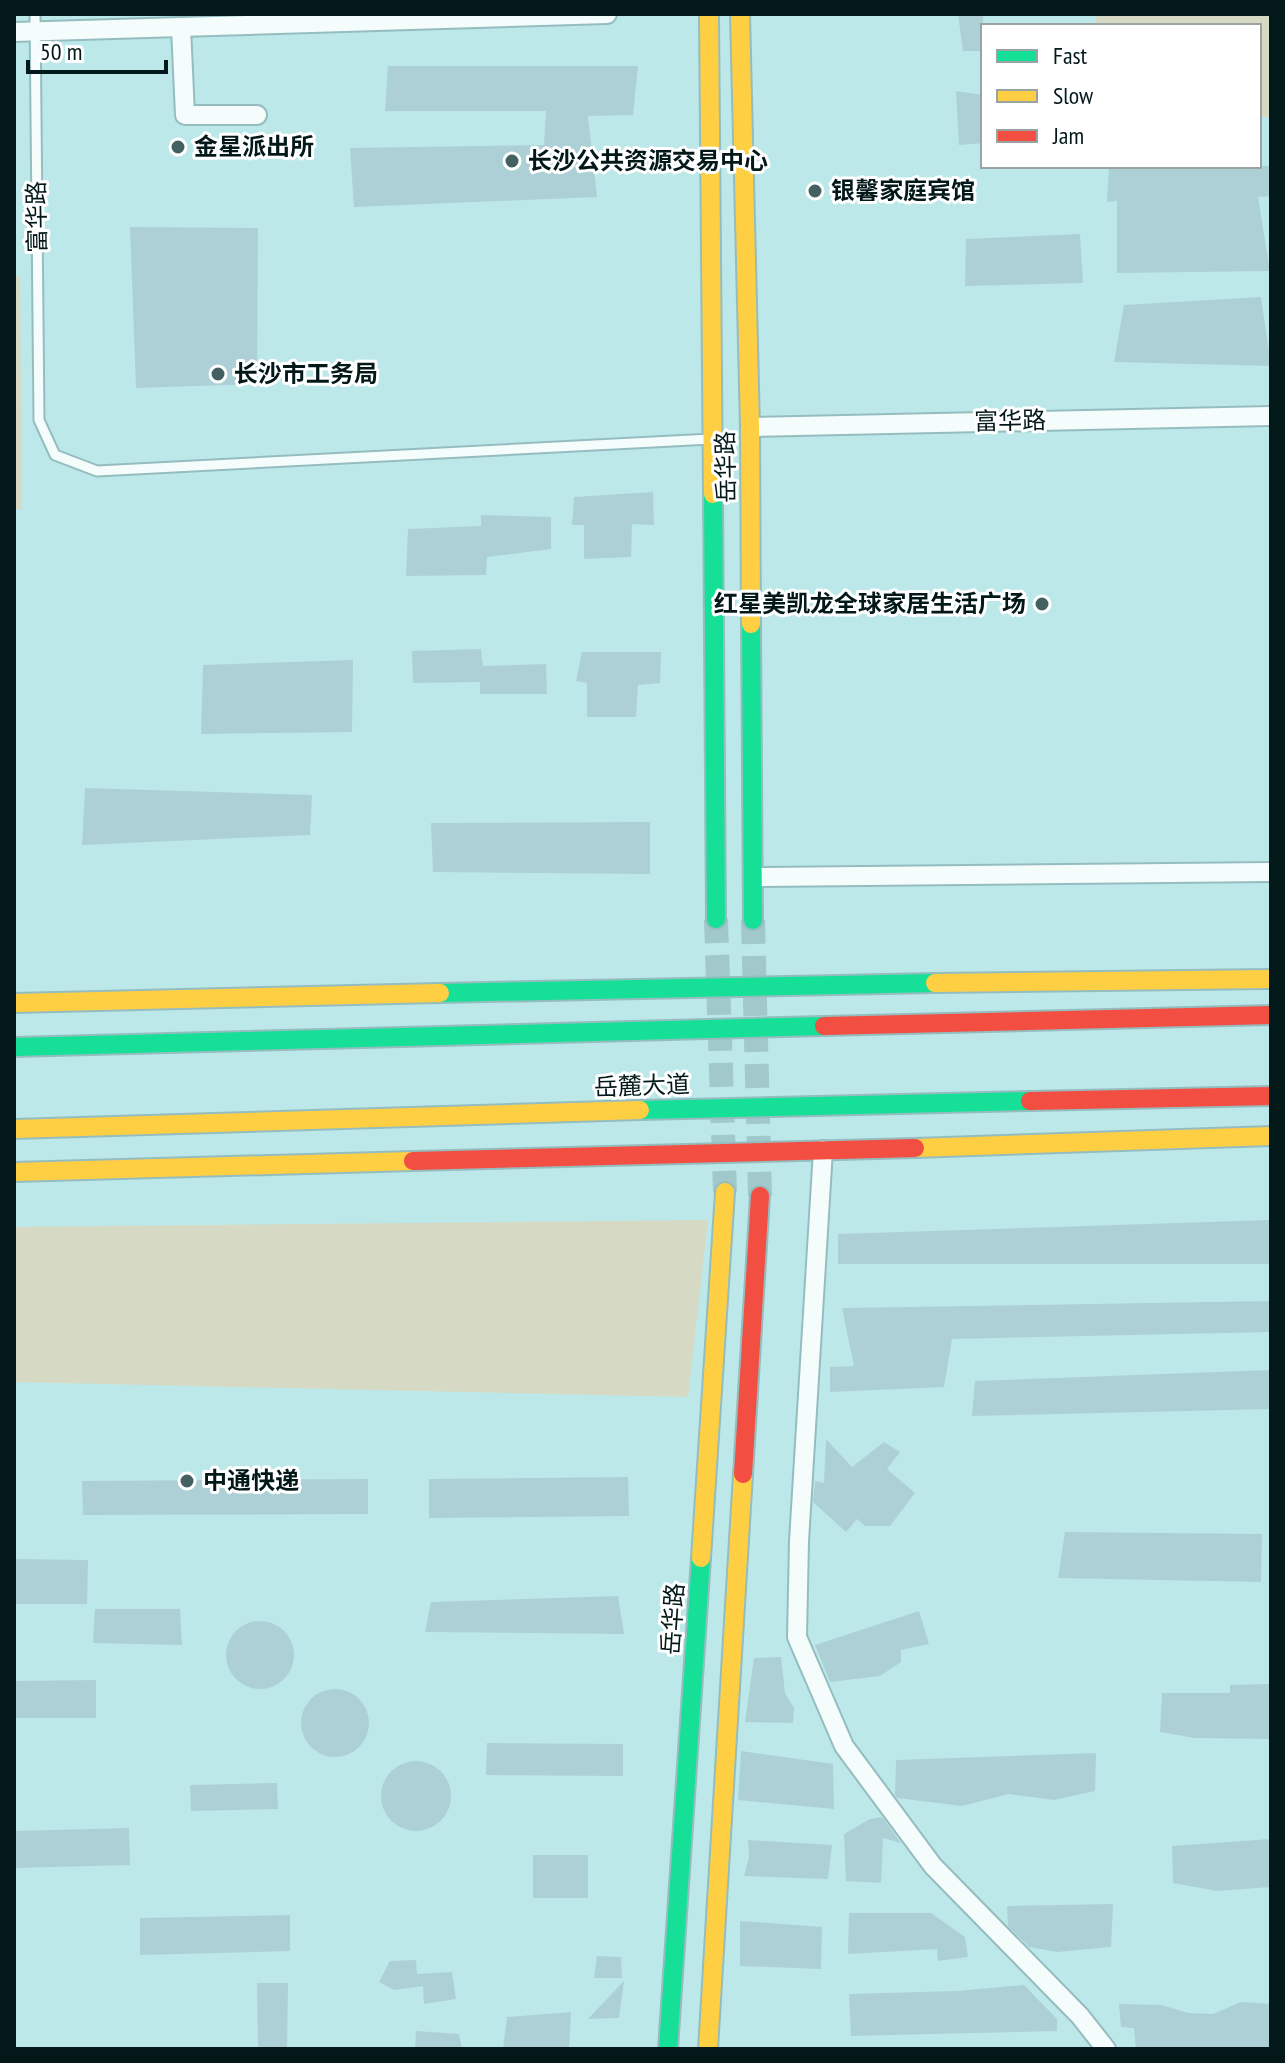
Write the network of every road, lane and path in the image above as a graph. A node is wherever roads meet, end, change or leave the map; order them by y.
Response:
1 (607, 14) edge
2 (709, 14) edge
3 (740, 14) edge
4 (35, 23) edge
5 (181, 27) junction
6 (14, 32) edge
7 (257, 115) dead end
8 (1271, 416) edge
9 (750, 427) junction
10 (713, 439) junction
11 (1271, 872) edge
12 (754, 877) junction
13 (716, 919) tunnel mouth
14 (753, 920) tunnel mouth
15 (1271, 979) edge
16 (14, 1003) edge
17 (1271, 1015) edge
18 (14, 1047) edge
19 (1271, 1096) edge
20 (14, 1129) edge
21 (1271, 1136) edge
22 (823, 1150) junction
23 (14, 1172) edge
24 (725, 1192) tunnel mouth
25 (760, 1196) tunnel mouth
26 (668, 2049) edge
27 (708, 2049) edge
28 (1106, 2049) edge

1 - 5 street
2 - 10 main road, 岳华路
3 - 9 main road, 岳华路
4 - 5 street
4 - 6 street
4 - 10 lane, 富华路
5 - 7 street
8 - 9 street, 富华路
9 - 12 main road, 岳华路
10 - 13 main road, 岳华路
11 - 12 street
12 - 14 main road, 岳华路
15 - 16 main road
17 - 18 main road
19 - 20 main road, 岳麓大道
21 - 22 main road
22 - 23 main road
22 - 28 street
24 - 26 main road, 岳华路
25 - 27 main road

